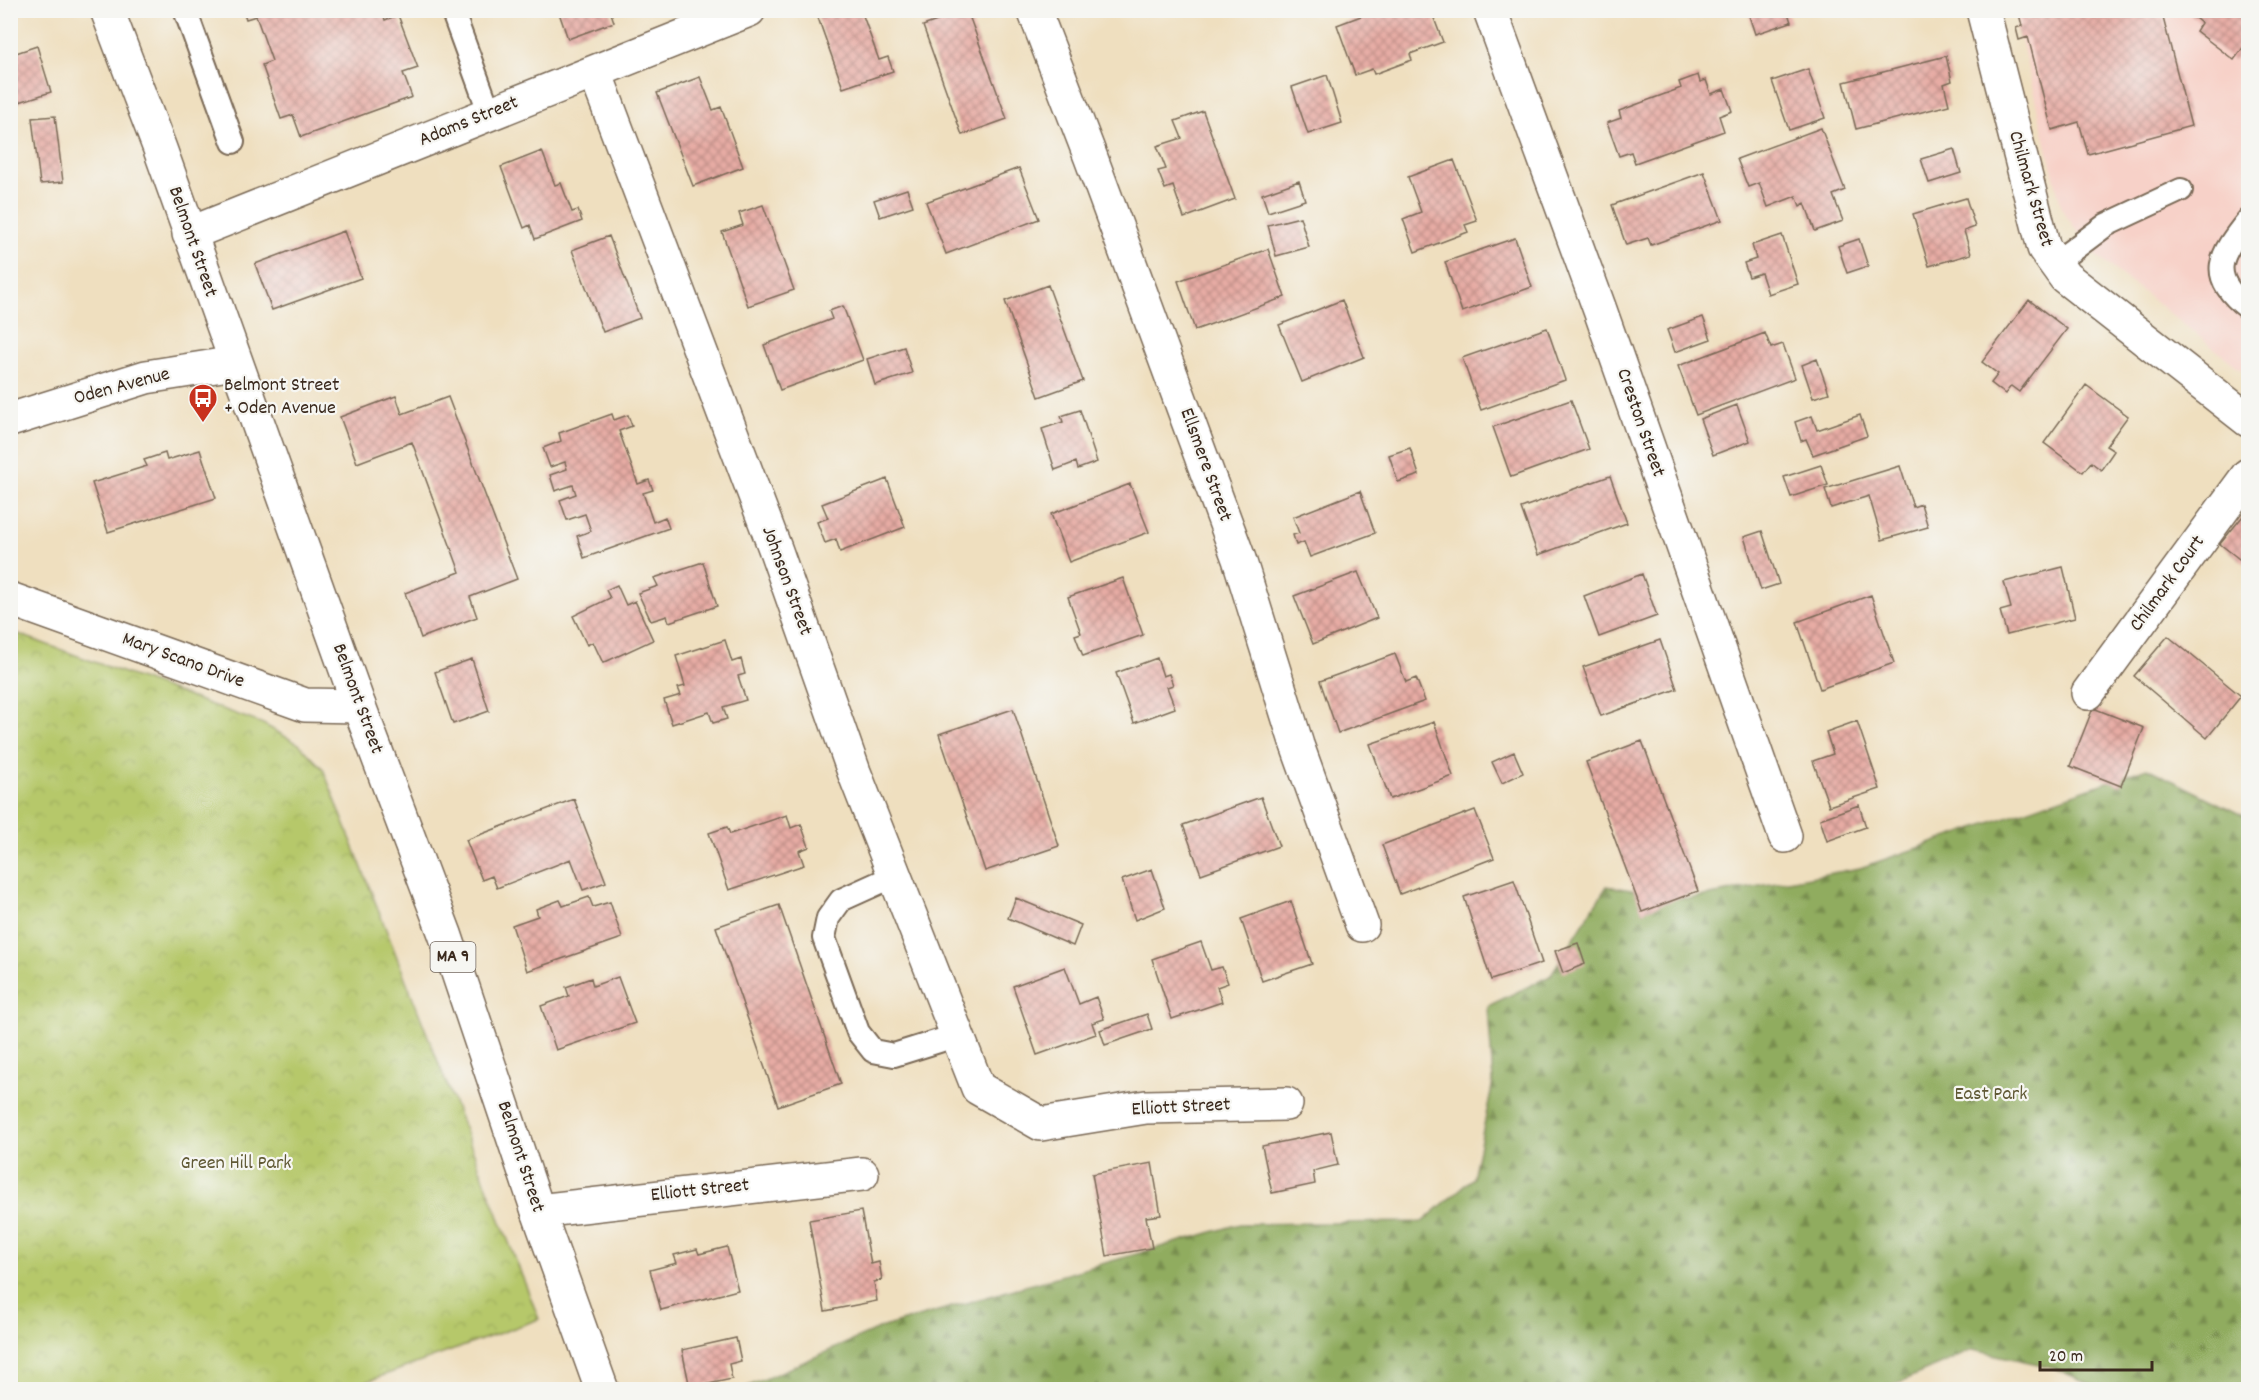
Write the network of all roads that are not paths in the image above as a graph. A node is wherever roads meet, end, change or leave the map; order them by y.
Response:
1 (185, 10) edge
2 (452, 10) edge
3 (749, 10) edge
4 (1034, 10) edge
5 (1490, 10) edge
6 (1983, 10) edge
7 (111, 12) edge
8 (684, 22) edge
9 (595, 72) junction
10 (490, 114) junction
11 (233, 142) dead end
12 (2181, 190) dead end
13 (2248, 220) edge
14 (189, 234) junction
15 (2055, 263) junction
16 (2248, 308) edge
17 (235, 363) junction
18 (10, 420) edge
19 (2248, 420) edge
20 (2248, 475) edge
21 (10, 599) edge
22 (2088, 693) dead end
23 (359, 706) junction
24 (1785, 836) dead end
25 (894, 876) junction
26 (1362, 925) dead end
27 (958, 1035) junction
28 (978, 1088) joint
29 (1286, 1104) dead end
30 (862, 1174) dead end
31 (538, 1211) junction
32 (602, 1389) edge

1 - 11 lane
2 - 10 lane
3 - 8 main road, Adams Street
4 - 26 main road, Ellsmere Street
5 - 24 main road, Creston Street
6 - 15 main road, Chilmark Street
7 - 14 main road, Belmont Street / MA 9
8 - 9 main road, Adams Street
9 - 10 main road, Adams Street
9 - 25 main road, Johnson Street
10 - 14 main road, Adams Street
12 - 15 lane
13 - 16 lane
14 - 17 main road, Belmont Street / MA 9
15 - 19 main road, Chilmark Street
17 - 18 main road, Oden Avenue
17 - 23 main road, Belmont Street / MA 9
20 - 22 main road, Chilmark Court
21 - 23 main road, Mary Scano Drive
23 - 31 main road, Belmont Street / MA 9
25 - 27 main road, Johnson Street
25 - 27 lane
27 - 28 main road, Johnson Street
28 - 29 main road, Elliott Street
30 - 31 main road, Elliott Street
31 - 32 main road, Belmont Street / MA 9

